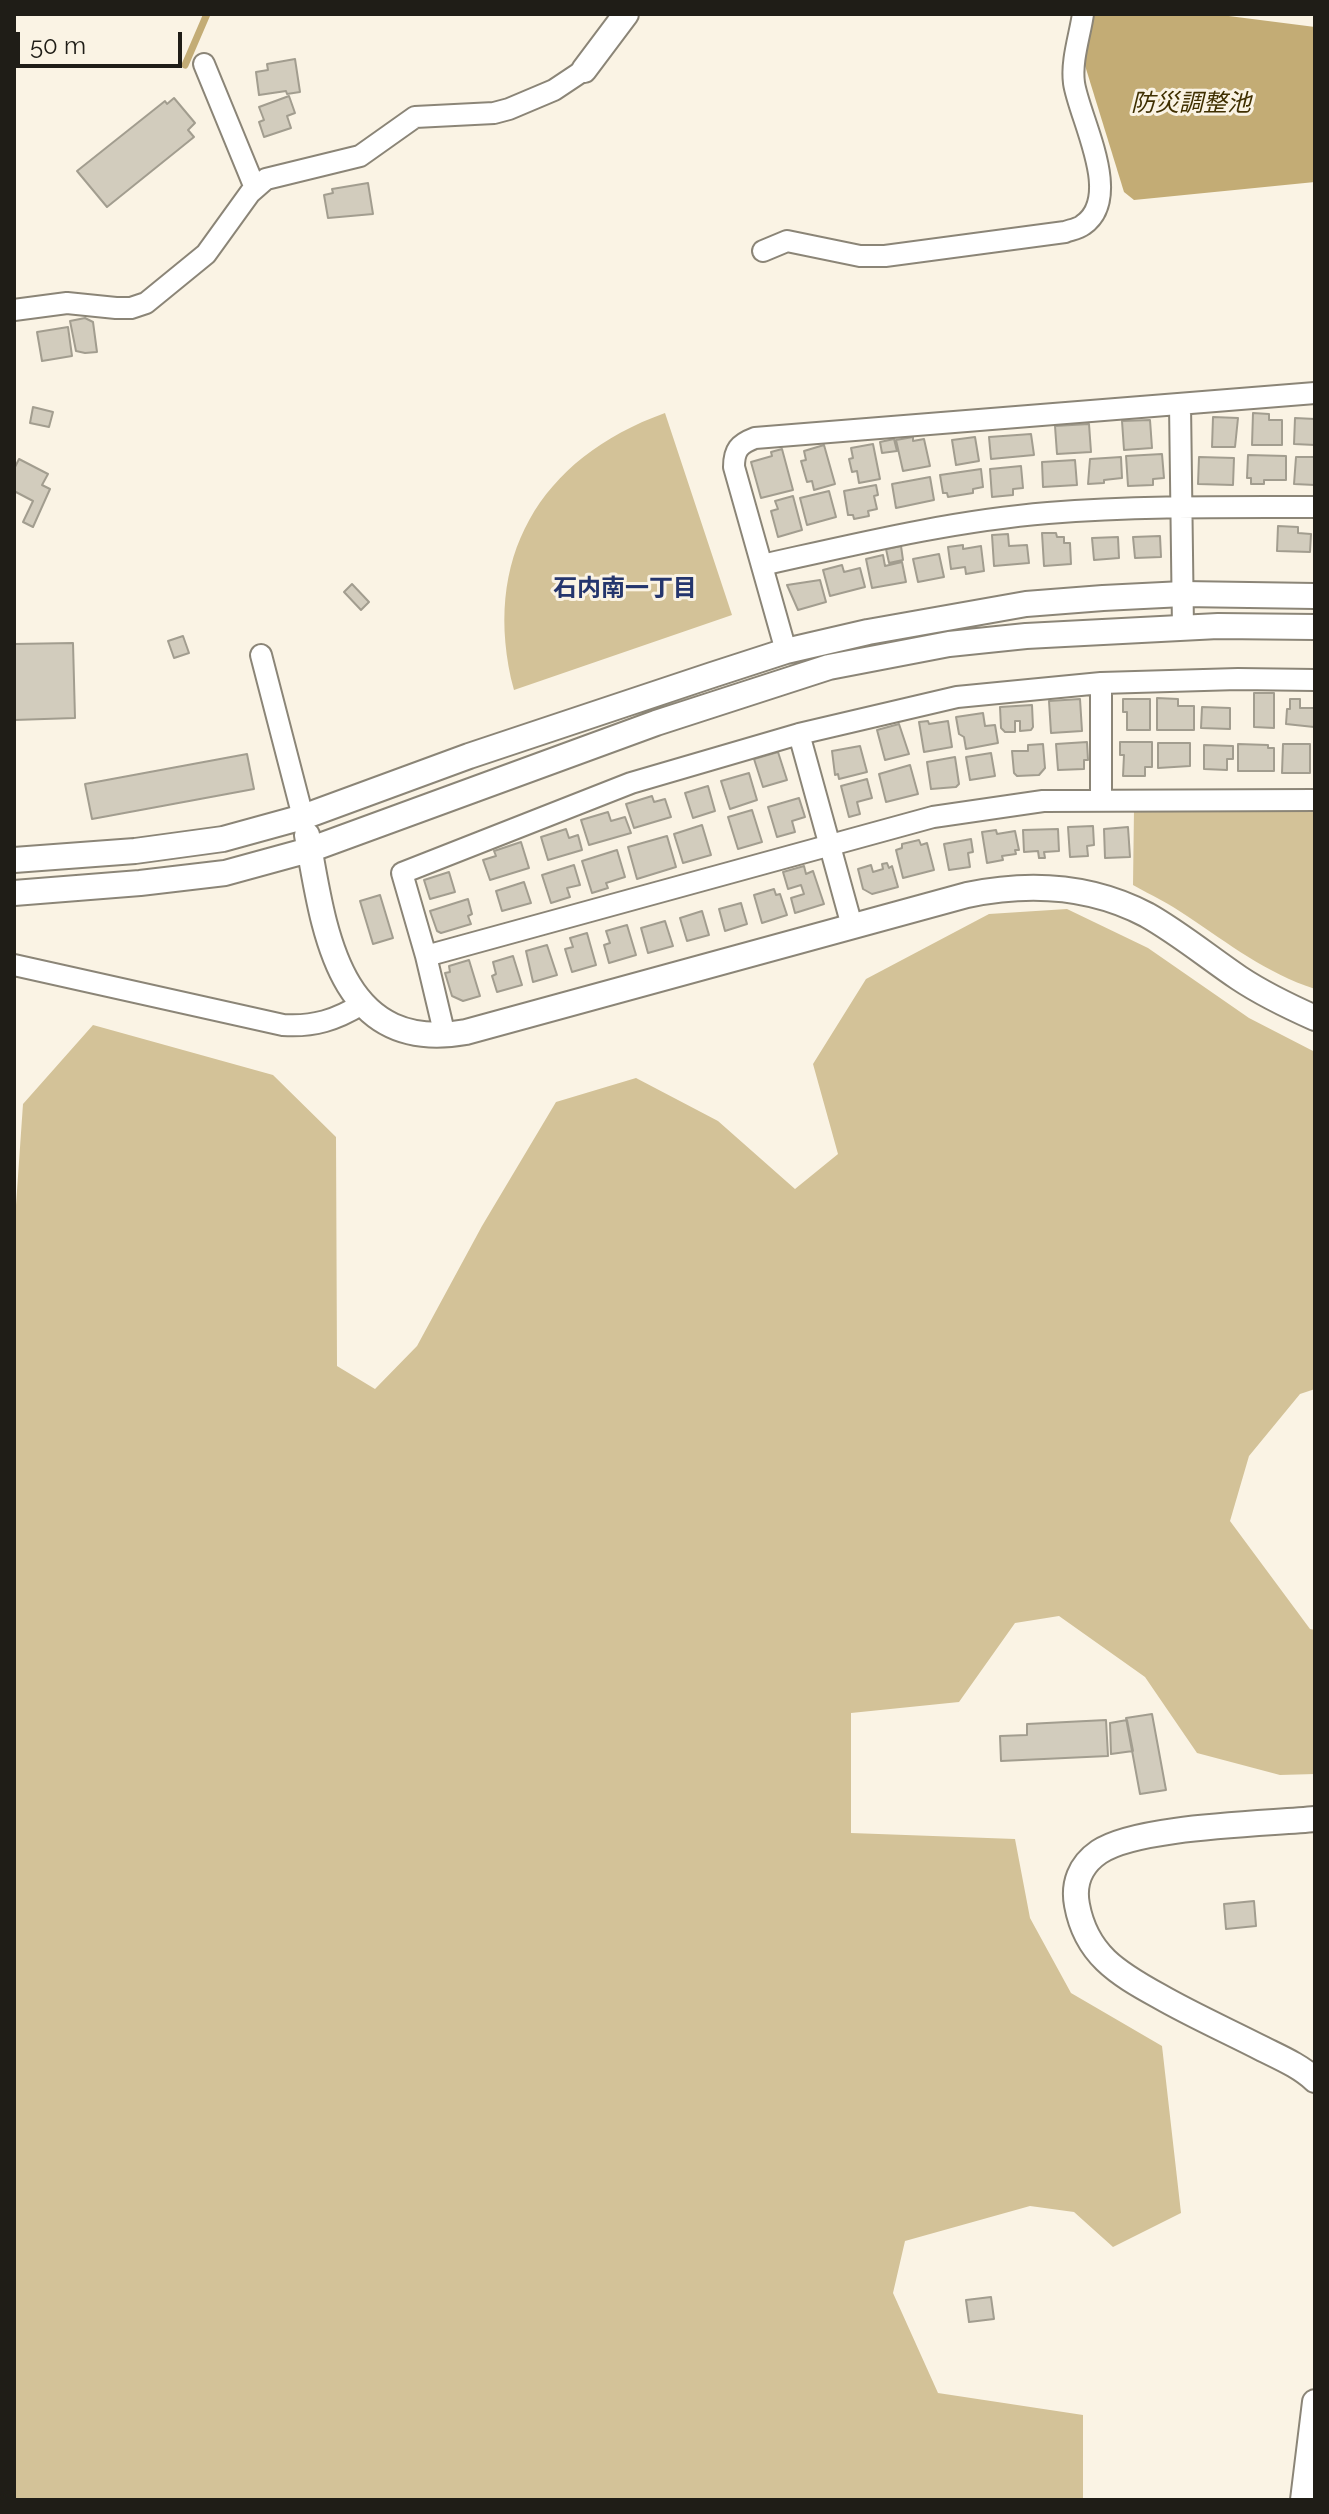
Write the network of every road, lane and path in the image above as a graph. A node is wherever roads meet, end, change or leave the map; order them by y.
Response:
1 (626, 14) edge
2 (1083, 14) edge
3 (204, 64) dead end
4 (584, 70) joint
5 (255, 188) junction
6 (763, 251) dead end
7 (14, 310) edge
8 (1315, 393) edge
9 (1180, 404) junction
10 (1182, 507) junction
11 (1315, 507) edge
12 (762, 565) junction
13 (1183, 594) junction
14 (1315, 596) edge
15 (1315, 627) edge
16 (1183, 628) junction
17 (786, 651) junction
18 (261, 655) dead end
19 (1315, 680) edge
20 (1101, 683) junction
21 (799, 734) junction
22 (1315, 800) edge
23 (1101, 801) junction
24 (303, 817) junction
25 (830, 846) junction
26 (309, 850) junction
27 (14, 860) edge
28 (14, 893) edge
29 (852, 926) junction
30 (426, 956) junction
31 (14, 965) edge
32 (362, 1004) junction
33 (1315, 1018) edge
34 (445, 1036) junction
35 (1315, 1819) edge
36 (1315, 2080) edge
37 (1315, 2402) edge
38 (1303, 2500) edge

1 - 4 street
2 - 6 street
3 - 5 street
4 - 5 street
5 - 7 street
8 - 9 street
9 - 10 street
9 - 12 street
10 - 11 street
10 - 12 street
10 - 13 street
12 - 17 street
13 - 14 street
13 - 16 street
13 - 17 street
15 - 16 street
16 - 26 street
17 - 24 street
18 - 24 street
19 - 20 street
20 - 21 street
20 - 23 street
21 - 25 street
21 - 30 street
22 - 23 street
23 - 25 street
24 - 26 street
24 - 27 street
25 - 29 street
25 - 30 street
26 - 28 street
26 - 32 street
29 - 33 street
29 - 34 street
30 - 34 street
31 - 32 street
32 - 34 street
35 - 36 street
37 - 38 street

